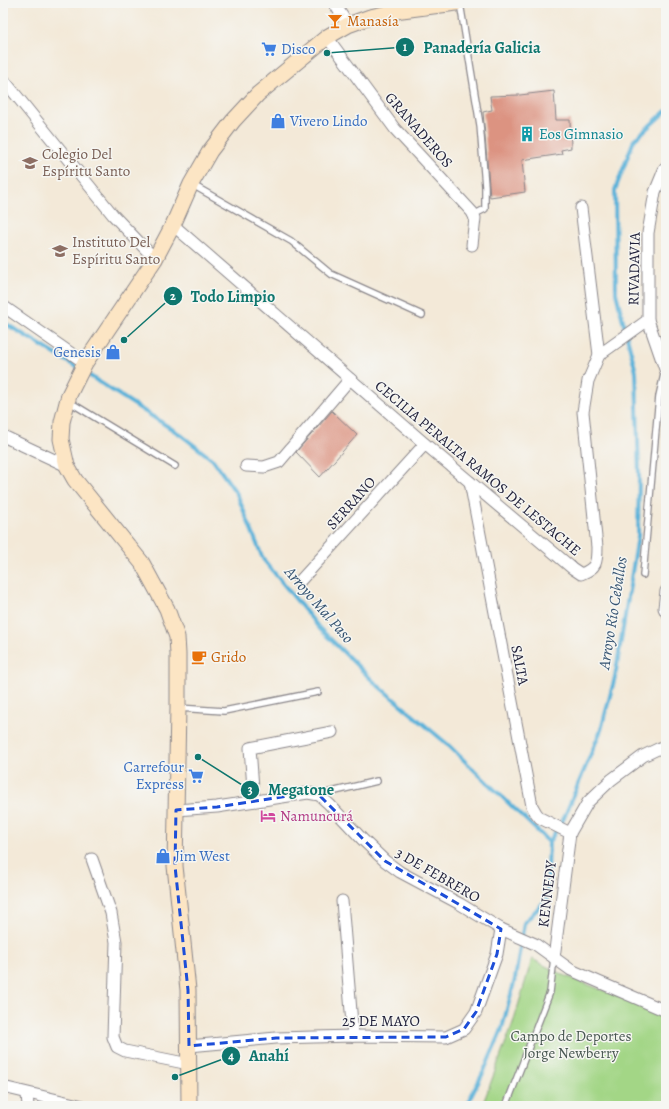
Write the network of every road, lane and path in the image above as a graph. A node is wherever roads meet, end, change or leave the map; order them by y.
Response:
1 (334, 3) edge
2 (456, 3) edge
3 (460, 3) edge
4 (348, 25) junction
5 (327, 37) junction
6 (3, 79) edge
7 (666, 167) edge
8 (191, 184) junction
9 (581, 208) dead end
10 (472, 212) junction
11 (173, 225) junction
12 (472, 245) dead end
13 (155, 259) junction
14 (3, 306) edge
15 (422, 315) dead end
16 (648, 320) junction
17 (599, 355) junction
18 (85, 363) junction
19 (666, 371) edge
20 (350, 379) junction
21 (68, 401) junction
22 (3, 436) edge
23 (425, 444) junction
24 (67, 466) junction
25 (175, 466) dead end
26 (246, 466) dead end
27 (470, 482) junction
28 (643, 575) dead end
29 (299, 582) dead end
30 (666, 591) edge
31 (666, 612) edge
32 (318, 692) dead end
33 (178, 708) junction
34 (332, 732) dead end
35 (666, 745) edge
36 (376, 781) dead end
37 (319, 795) junction
38 (254, 801) junction
39 (176, 810) junction
40 (570, 833) junction
41 (92, 859) dead end
42 (342, 902) dead end
43 (505, 931) junction
44 (554, 958) junction
45 (666, 1011) edge
46 (353, 1036) junction
47 (189, 1046) junction
48 (189, 1064) junction
49 (3, 1087) edge
50 (27, 1094) junction
51 (28, 1106) edge
52 (83, 1106) edge
53 (189, 1106) edge
54 (506, 1106) edge

1 - 4 street
2 - 4 main road
3 - 10 lane
4 - 5 main road
5 - 8 main road
5 - 10 street, GRANADEROS
6 - 13 street
7 - 16 street, RIVADAVIA
8 - 11 main road
8 - 15 lane
9 - 17 street
10 - 12 street
11 - 13 main road
11 - 20 street, CECILIA PERALTA RAMOS DE LESTACHE
13 - 18 main road
14 - 18 street
16 - 17 street, CECILIA PERALTA RAMOS DE LESTACHE
16 - 19 street, RIVADAVIA
17 - 27 street, CECILIA PERALTA RAMOS DE LESTACHE
18 - 21 main road
19 - 28 lane
20 - 23 street, CECILIA PERALTA RAMOS DE LESTACHE
20 - 26 street
21 - 24 main road
21 - 25 lane
22 - 24 street
23 - 27 street, CECILIA PERALTA RAMOS DE LESTACHE
23 - 29 street, SERRANO
24 - 33 main road
27 - 40 street, SALTA
30 - 31 street
32 - 33 lane
33 - 39 main road
34 - 38 street
35 - 40 street
36 - 37 lane
37 - 38 street
37 - 43 street, 3 DE FEBRERO
38 - 39 street
39 - 47 main road
40 - 44 street, KENNEDY
41 - 48 street
42 - 46 street
43 - 44 street, 3 DE FEBRERO
43 - 46 street, 25 DE MAYO
44 - 45 street, 3 DE FEBRERO
44 - 54 lane
46 - 47 street, 25 DE MAYO
47 - 48 main road
48 - 53 main road
49 - 50 street
50 - 51 street
50 - 52 street

